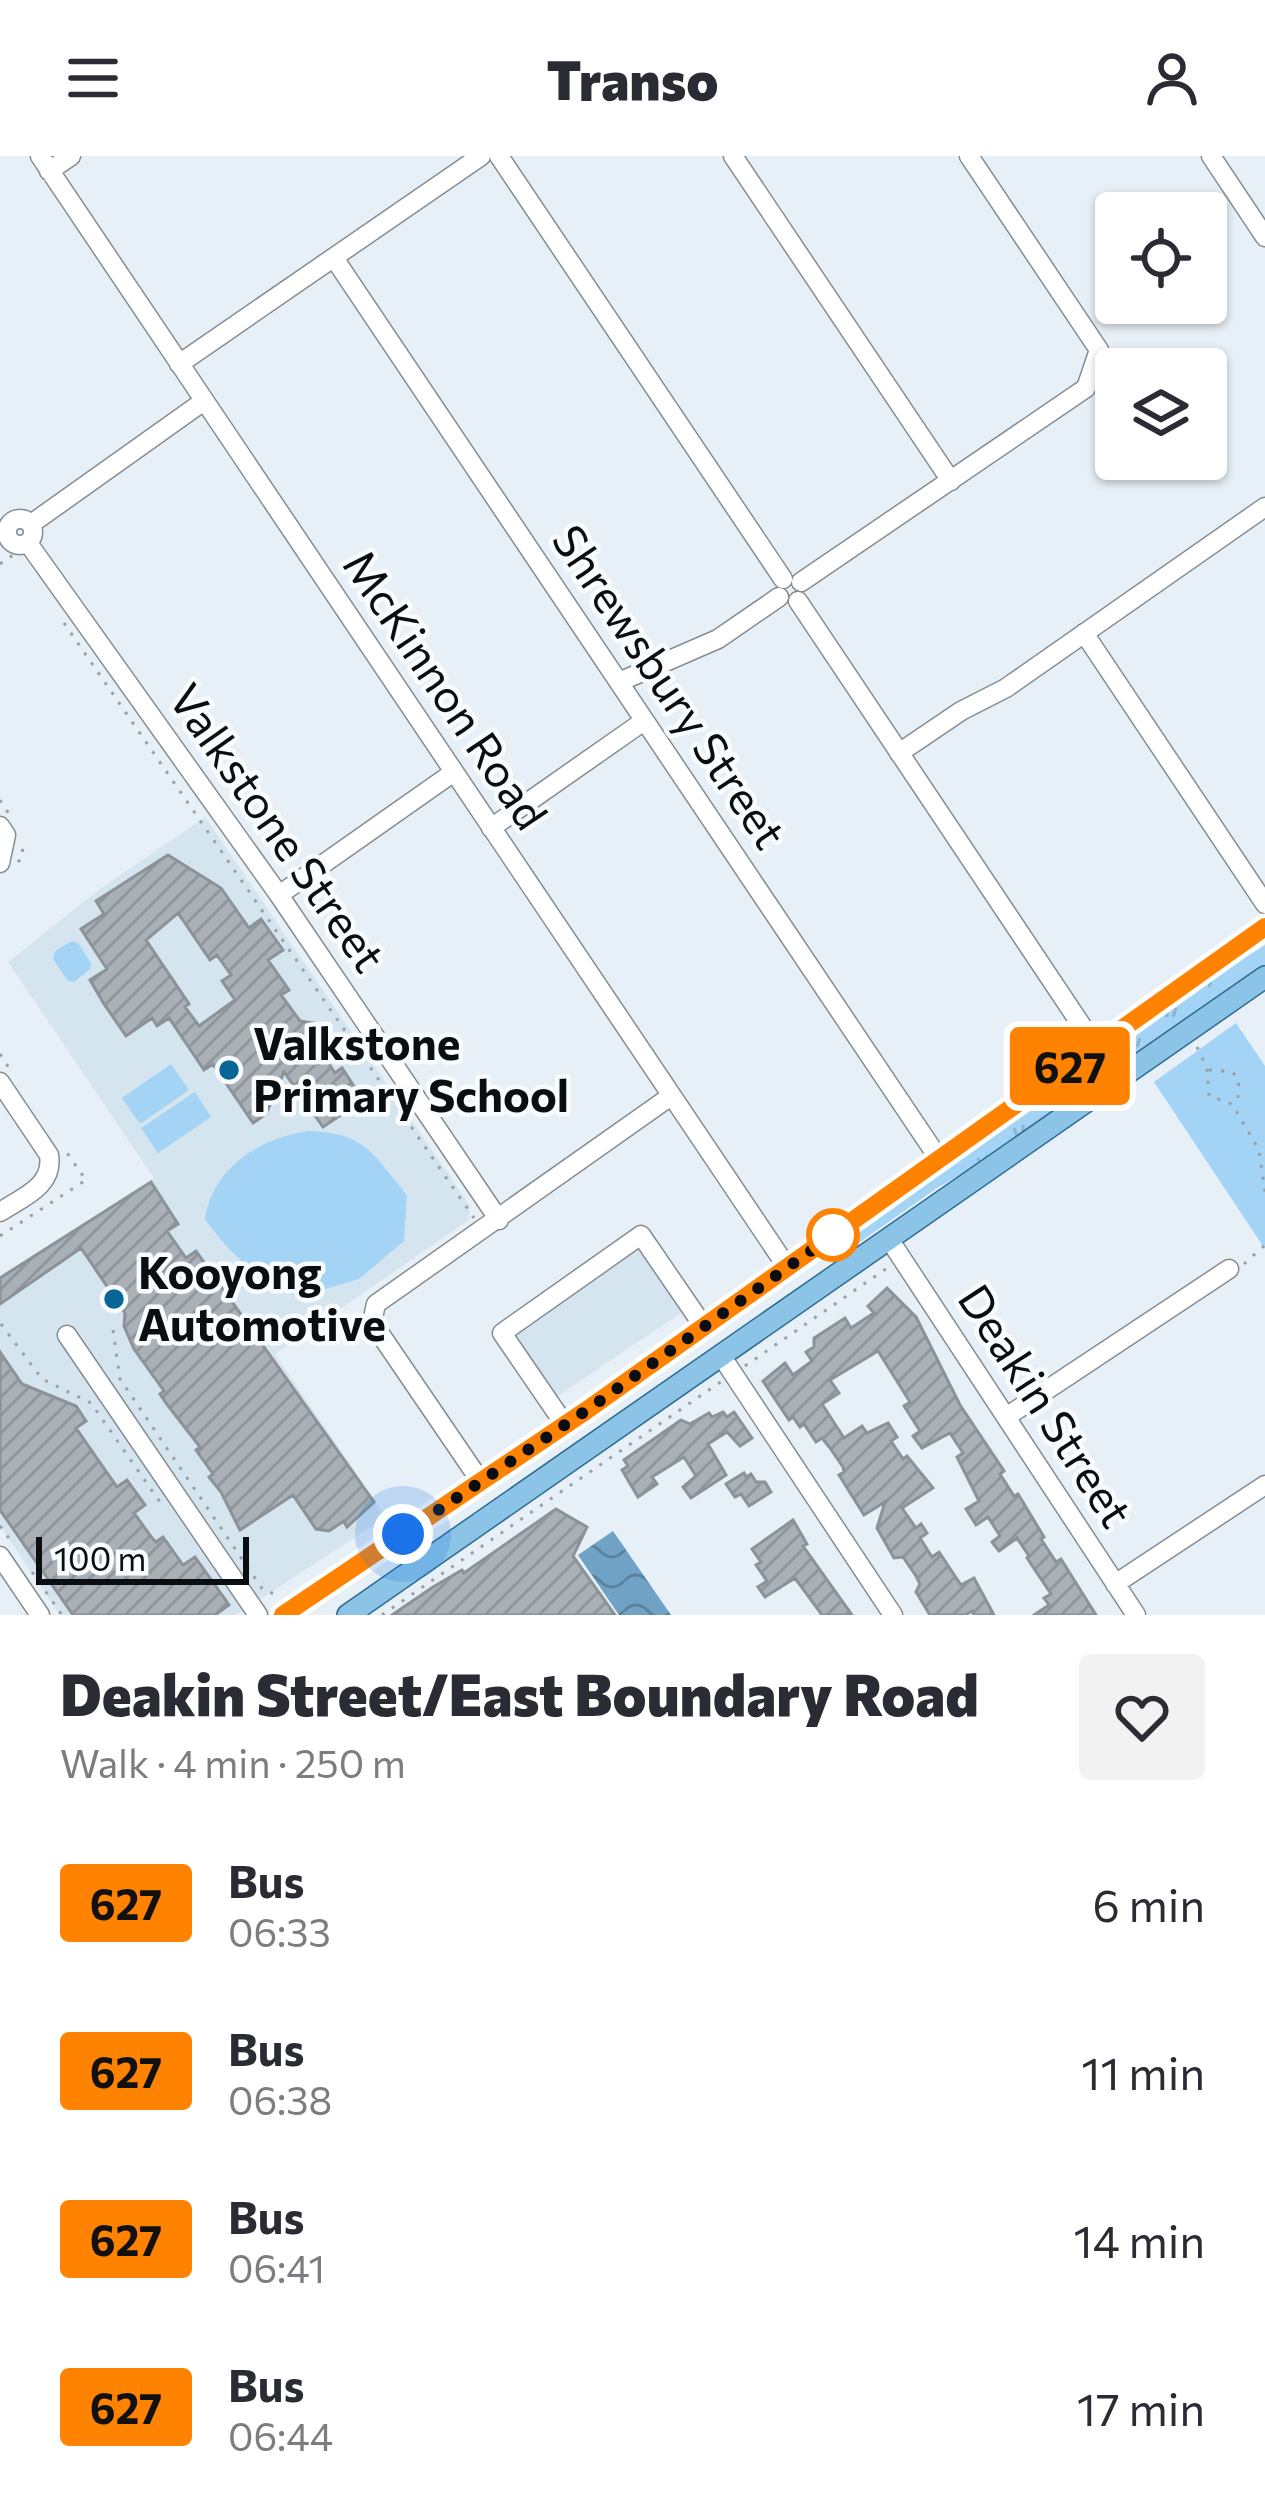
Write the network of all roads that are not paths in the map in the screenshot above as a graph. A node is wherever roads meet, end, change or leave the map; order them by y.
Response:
1 (71, 156) edge
2 (481, 156) edge
3 (499, 156) edge
4 (733, 156) edge
5 (968, 156) edge
6 (1238, 156) edge
7 (1215, 162) edge
8 (45, 163) edge
9 (1265, 237) edge
10 (334, 258) junction
11 (179, 364) junction
12 (204, 401) junction
13 (951, 481) junction
14 (0, 503) edge
15 (1262, 515) edge
16 (16, 538) edge
17 (790, 590) junction
18 (1084, 633) junction
19 (619, 682) junction
20 (644, 721) junction
21 (899, 753) junction
22 (454, 772) junction
23 (0, 826) edge
24 (491, 828) junction
25 (0, 863) edge
26 (279, 895) junction
27 (1265, 904) edge
28 (1265, 927) edge
29 (1265, 977) edge
30 (1096, 1047) junction
31 (0, 1082) edge
32 (671, 1096) junction
33 (939, 1159) junction
34 (0, 1212) edge
35 (499, 1220) junction
36 (835, 1233) junction
37 (889, 1239) junction
38 (861, 1258) junction
39 (787, 1267) junction
40 (1228, 1268) road end
41 (704, 1327) junction
42 (67, 1335) dead end
43 (722, 1357) junction
44 (1006, 1417) junction
45 (565, 1425) junction
46 (481, 1482) junction
47 (1265, 1485) edge
48 (0, 1556) edge
49 (1115, 1584) junction
50 (281, 1605) edge
51 (40, 1615) edge
52 (258, 1615) edge
53 (347, 1615) edge
54 (893, 1615) edge
55 (1136, 1615) edge

1 - 8 street
2 - 10 street
3 - 17 street
4 - 13 street
5 - 13 street
6 - 7 street
7 - 9 street
8 - 11 street, McKinnon Road
10 - 11 street
10 - 19 street, Shrewsbury Street
11 - 12 street, McKinnon Road
12 - 16 street
12 - 22 street, McKinnon Road
13 - 17 street
14 - 16 street, Valkstone Street
15 - 18 street
16 - 26 street, Valkstone Street
17 - 19 street
17 - 21 street
18 - 21 street
18 - 27 street
19 - 20 street, Shrewsbury Street
20 - 24 street
20 - 33 street, Shrewsbury Street
21 - 30 street
22 - 24 street, McKinnon Road
22 - 26 street
23 - 25 street
24 - 32 street, McKinnon Road
26 - 35 street, Valkstone Street
28 - 30 main road
29 - 37 main road
30 - 33 main road
31 - 34 street
32 - 35 street
32 - 39 street, McKinnon Road
33 - 36 main road
35 - 46 street
36 - 38 main road
36 - 39 main road
37 - 38 main road
37 - 44 street, Deakin Street
38 - 39 main road
38 - 43 main road
39 - 41 main road
40 - 44 street
41 - 45 main road
41 - 45 street
42 - 52 street
43 - 53 main road
43 - 54 street
44 - 49 street, Deakin Street
45 - 46 main road
46 - 50 main road
47 - 49 street
48 - 51 street
49 - 55 street, Deakin Street

